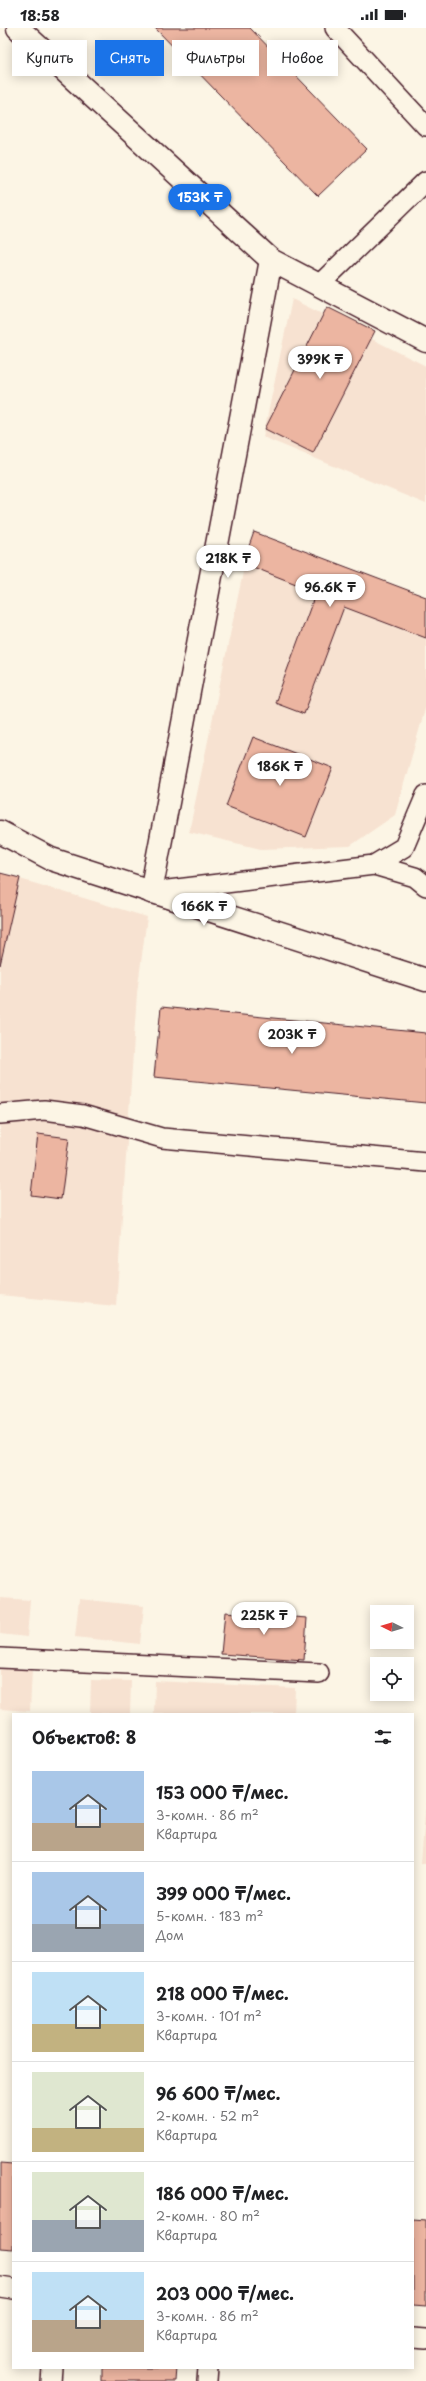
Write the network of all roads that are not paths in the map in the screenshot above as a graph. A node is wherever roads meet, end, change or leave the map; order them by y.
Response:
1 (18, 28) edge
2 (335, 28) edge
3 (426, 126) edge
4 (426, 181) edge
5 (271, 260) junction
6 (319, 285) junction
7 (426, 341) edge
8 (426, 795) edge
9 (0, 832) edge
10 (374, 865) junction
11 (426, 886) edge
12 (151, 892) junction
13 (426, 980) edge
14 (0, 1114) edge
15 (426, 1162) edge
16 (0, 1658) edge
17 (319, 1673) dead end
18 (0, 2287) edge
19 (12, 2289) edge
20 (414, 2338) edge
21 (426, 2339) edge
22 (52, 2369) edge
23 (208, 2369) edge
24 (51, 2381) edge
25 (207, 2381) edge

1 - 5 street
2 - 3 lane
4 - 6 lane
5 - 6 street
5 - 12 street
6 - 7 street
8 - 10 lane
9 - 12 street
10 - 11 lane
10 - 12 lane
12 - 13 street
14 - 15 lane
16 - 17 lane
18 - 19 lane
20 - 21 lane
22 - 24 lane
23 - 25 lane

